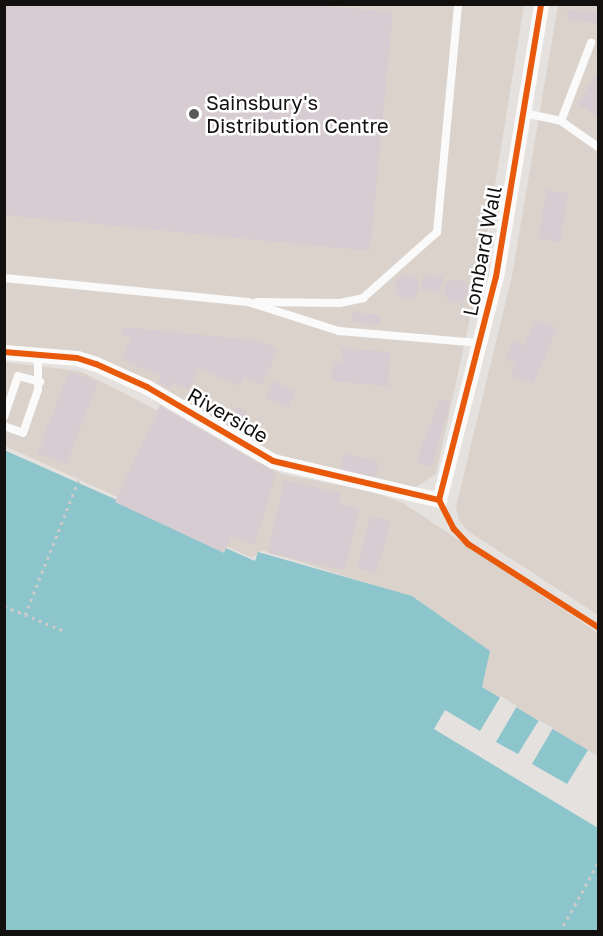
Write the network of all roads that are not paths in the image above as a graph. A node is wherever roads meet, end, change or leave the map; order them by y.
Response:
1 (458, 4) edge
2 (540, 4) edge
3 (591, 43) dead end
4 (524, 113) junction
5 (561, 121) junction
6 (598, 147) edge
7 (4, 278) edge
8 (248, 302) junction
9 (480, 343) junction
10 (4, 352) edge
11 (38, 355) junction
12 (40, 382) junction
13 (4, 417) edge
14 (4, 426) edge
15 (440, 500) joint

1 - 8 lane
2 - 4 street, Lombard Wall
3 - 5 lane
4 - 5 lane
4 - 9 street, Lombard Wall
5 - 6 lane
7 - 8 lane
8 - 9 lane
9 - 15 street, Lombard Wall
10 - 11 street, Riverside
11 - 12 lane
11 - 15 street, Riverside
12 - 13 lane
12 - 14 lane

